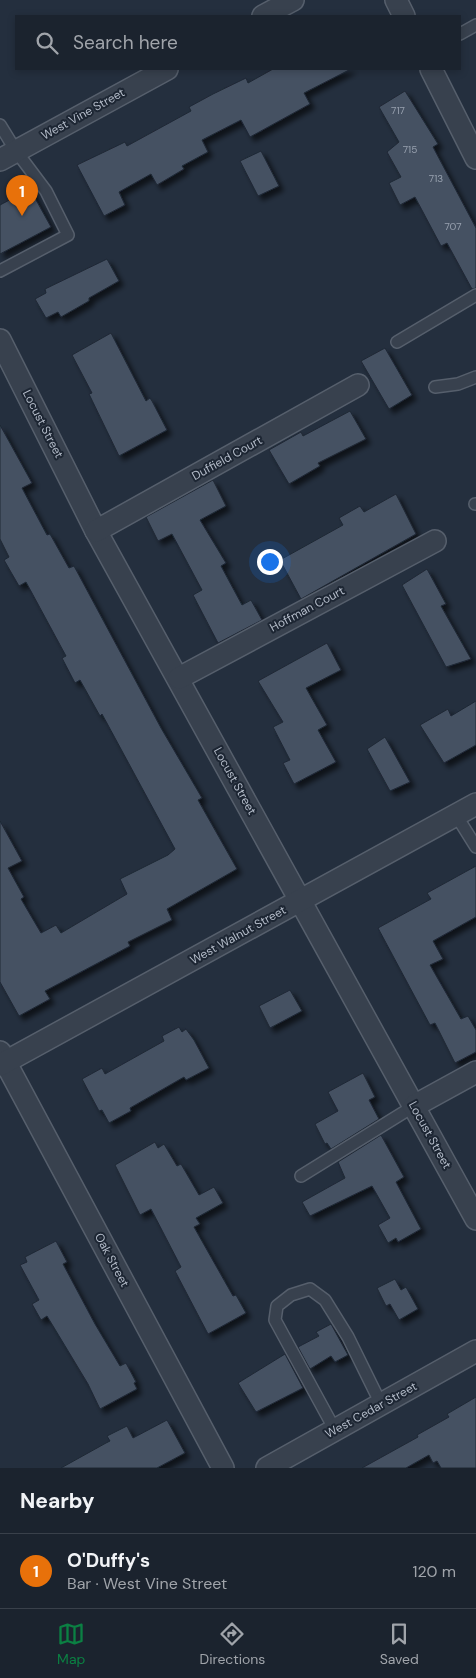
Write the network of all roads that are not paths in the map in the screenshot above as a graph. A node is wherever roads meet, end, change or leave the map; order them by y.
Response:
1 (292, 0) edge
2 (396, 0) edge
3 (265, 15) edge
4 (404, 15) edge
5 (476, 26) edge
6 (461, 34) edge
7 (165, 70) edge
8 (432, 70) edge
9 (0, 125) edge
10 (8, 156) edge
11 (476, 158) edge
12 (0, 271) edge
13 (476, 295) edge
14 (0, 340) edge
15 (398, 342) dead end
16 (476, 377) edge
17 (358, 384) dead end
18 (435, 387) dead end
19 (96, 531) junction
20 (435, 541) dead end
21 (179, 678) junction
22 (476, 804) edge
23 (456, 815) junction
24 (476, 847) edge
25 (301, 900) junction
26 (2, 1060) edge
27 (476, 1072) edge
28 (414, 1106) junction
29 (301, 1176) dead end
30 (476, 1219) edge
31 (476, 1352) edge
32 (381, 1404) junction
33 (336, 1430) junction
34 (223, 1468) edge
35 (266, 1468) edge

1 - 3 street
2 - 4 street
5 - 6 lane
7 - 10 street, West Vine Street
8 - 11 street
9 - 10 lane
10 - 12 lane
13 - 15 lane
14 - 19 street, Locust Street
16 - 18 lane
17 - 19 street, Duffield Court
19 - 21 street, Locust Street
20 - 21 street, Hoffman Court
21 - 25 street, Locust Street
22 - 23 street, West Walnut Street
23 - 24 lane
23 - 25 street, West Walnut Street
25 - 26 street, West Walnut Street
25 - 28 street, Locust Street
26 - 34 street, Oak Street
27 - 28 street
28 - 29 lane
28 - 30 street, Locust Street
31 - 32 street, West Cedar Street
32 - 33 street, West Cedar Street
32 - 33 lane
33 - 35 street, West Cedar Street

